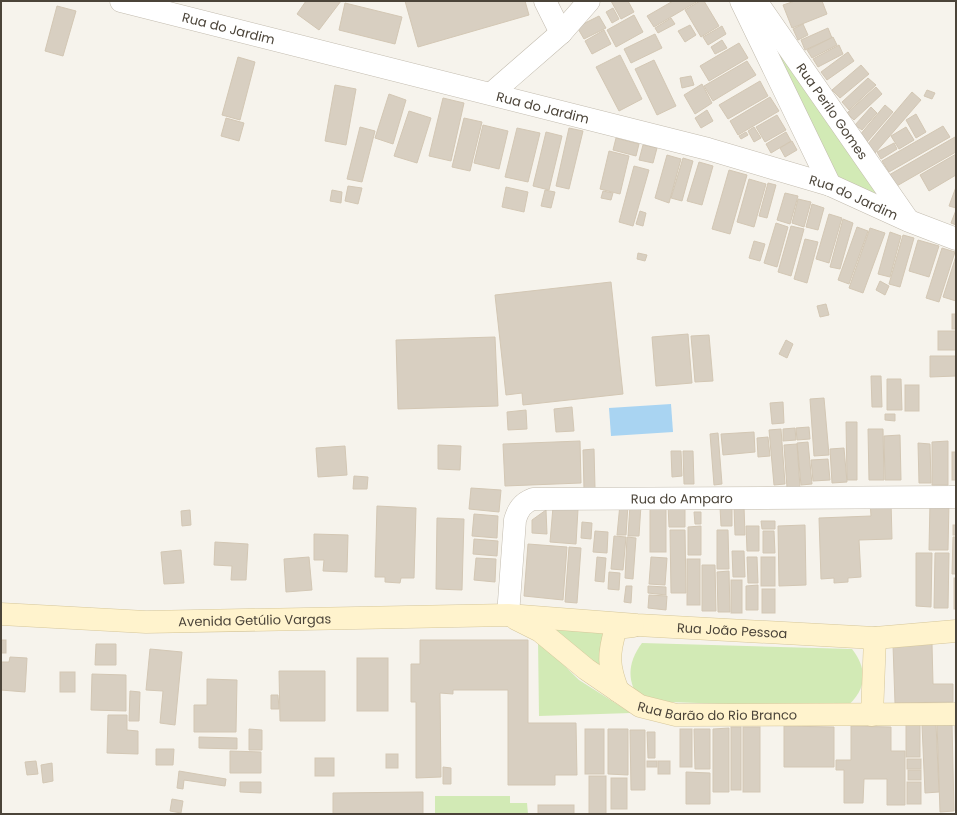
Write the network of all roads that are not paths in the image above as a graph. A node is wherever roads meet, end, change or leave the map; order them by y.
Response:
1 (121, 1) edge
2 (545, 1) edge
3 (589, 1) edge
4 (740, 1) edge
5 (756, 1) edge
6 (561, 33) junction
7 (492, 94) junction
8 (830, 185) junction
9 (908, 221) junction
10 (956, 239) edge
11 (956, 497) edge
12 (1, 614) edge
13 (508, 615) junction
14 (637, 625) junction
15 (956, 631) edge
16 (875, 638) junction
17 (618, 691) junction
18 (956, 714) edge
19 (872, 715) junction

1 - 7 street, Rua do Jardim
2 - 6 street
3 - 6 street
4 - 8 street, Rua Perilo Gomes
5 - 9 street, Rua Perilo Gomes
6 - 7 street
7 - 8 street, Rua do Jardim
8 - 9 street, Rua do Jardim
9 - 10 street, Rua do Jardim
11 - 13 street, Rua do Amparo
12 - 13 main road, Avenida Getúlio Vargas
13 - 14 main road, Rua João Pessoa
13 - 17 main road, Rua Barão do Rio Branco
14 - 16 main road, Rua João Pessoa
14 - 17 main road
15 - 16 main road, Rua João Pessoa
16 - 19 main road
17 - 19 main road, Rua Barão do Rio Branco
18 - 19 main road, Rua Barão do Rio Branco

